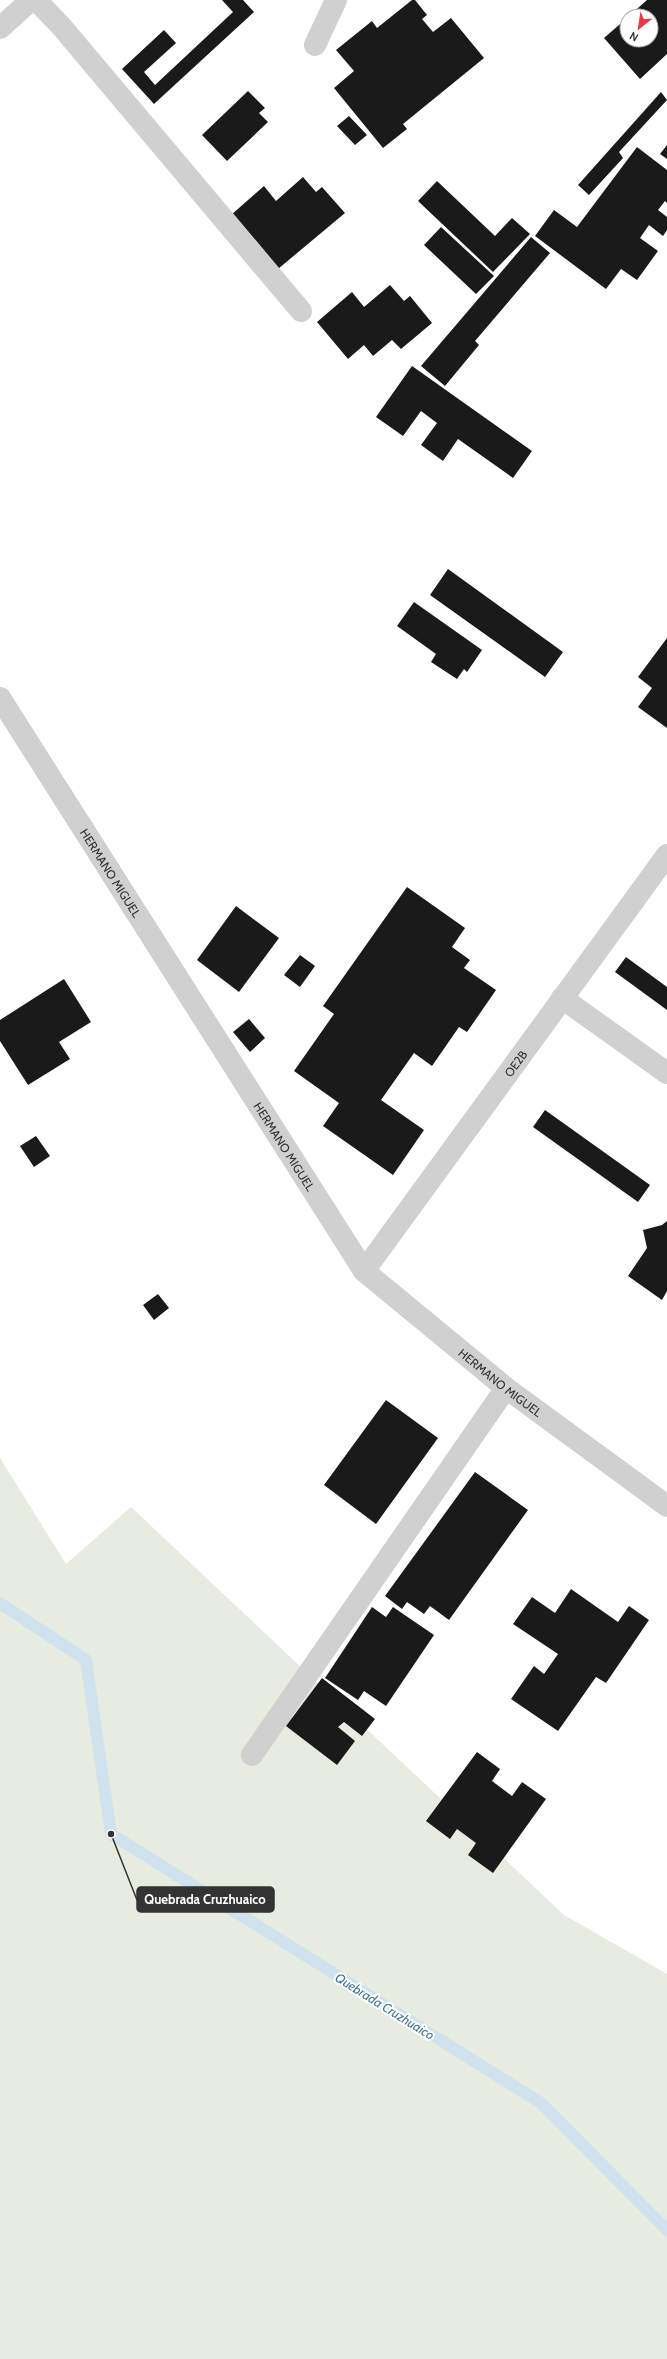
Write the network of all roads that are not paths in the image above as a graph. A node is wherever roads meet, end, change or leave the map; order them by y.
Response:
1 (30, 0) edge
2 (36, 0) edge
3 (336, 0) edge
4 (0, 28) edge
5 (315, 45) dead end
6 (301, 311) dead end
7 (0, 698) edge
8 (667, 855) edge
9 (562, 998) junction
10 (667, 1074) edge
11 (364, 1271) junction
12 (506, 1388) junction
13 (667, 1506) edge
14 (252, 1755) dead end

1 - 4 street
2 - 6 street
3 - 5 street
7 - 11 street, HERMANO MIGUEL
8 - 9 street, OE2B
9 - 10 street
9 - 11 street, OE2B
11 - 12 street, HERMANO MIGUEL
12 - 13 street, HERMANO MIGUEL
12 - 14 street

